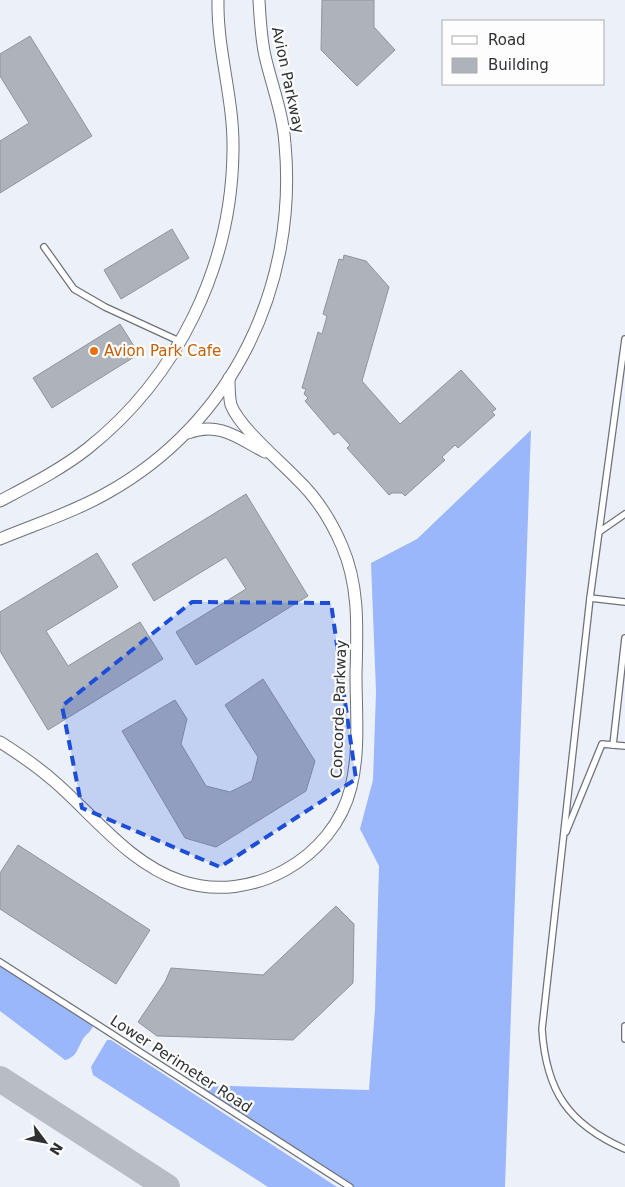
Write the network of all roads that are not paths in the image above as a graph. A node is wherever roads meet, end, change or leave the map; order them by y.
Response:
1 (218, 0) edge
2 (259, 0) edge
3 (44, 247) dead end
4 (625, 339) edge
5 (180, 342) junction
6 (230, 378) junction
7 (184, 435) junction
8 (269, 454) junction
9 (0, 502) edge
10 (625, 514) edge
11 (599, 532) junction
12 (0, 539) edge
13 (590, 598) junction
14 (625, 602) edge
15 (625, 638) edge
16 (0, 742) edge
17 (613, 745) junction
18 (625, 746) edge
19 (563, 839) junction
20 (0, 962) edge
21 (625, 1026) edge
22 (625, 1039) edge
23 (625, 1149) edge
24 (350, 1187) edge

1 - 5 street
2 - 6 street, Avion Parkway
3 - 5 lane
4 - 11 lane
5 - 9 street
6 - 7 street, Avion Parkway
6 - 8 street, Concorde Parkway
7 - 8 street, Concorde Parkway
7 - 12 street, Avion Parkway
8 - 16 street, Concorde Parkway
10 - 11 lane
11 - 13 lane
13 - 14 lane
13 - 19 lane
15 - 17 lane
17 - 18 lane
17 - 19 lane
19 - 23 lane
20 - 24 lane, Lower Perimeter Road
21 - 22 lane

